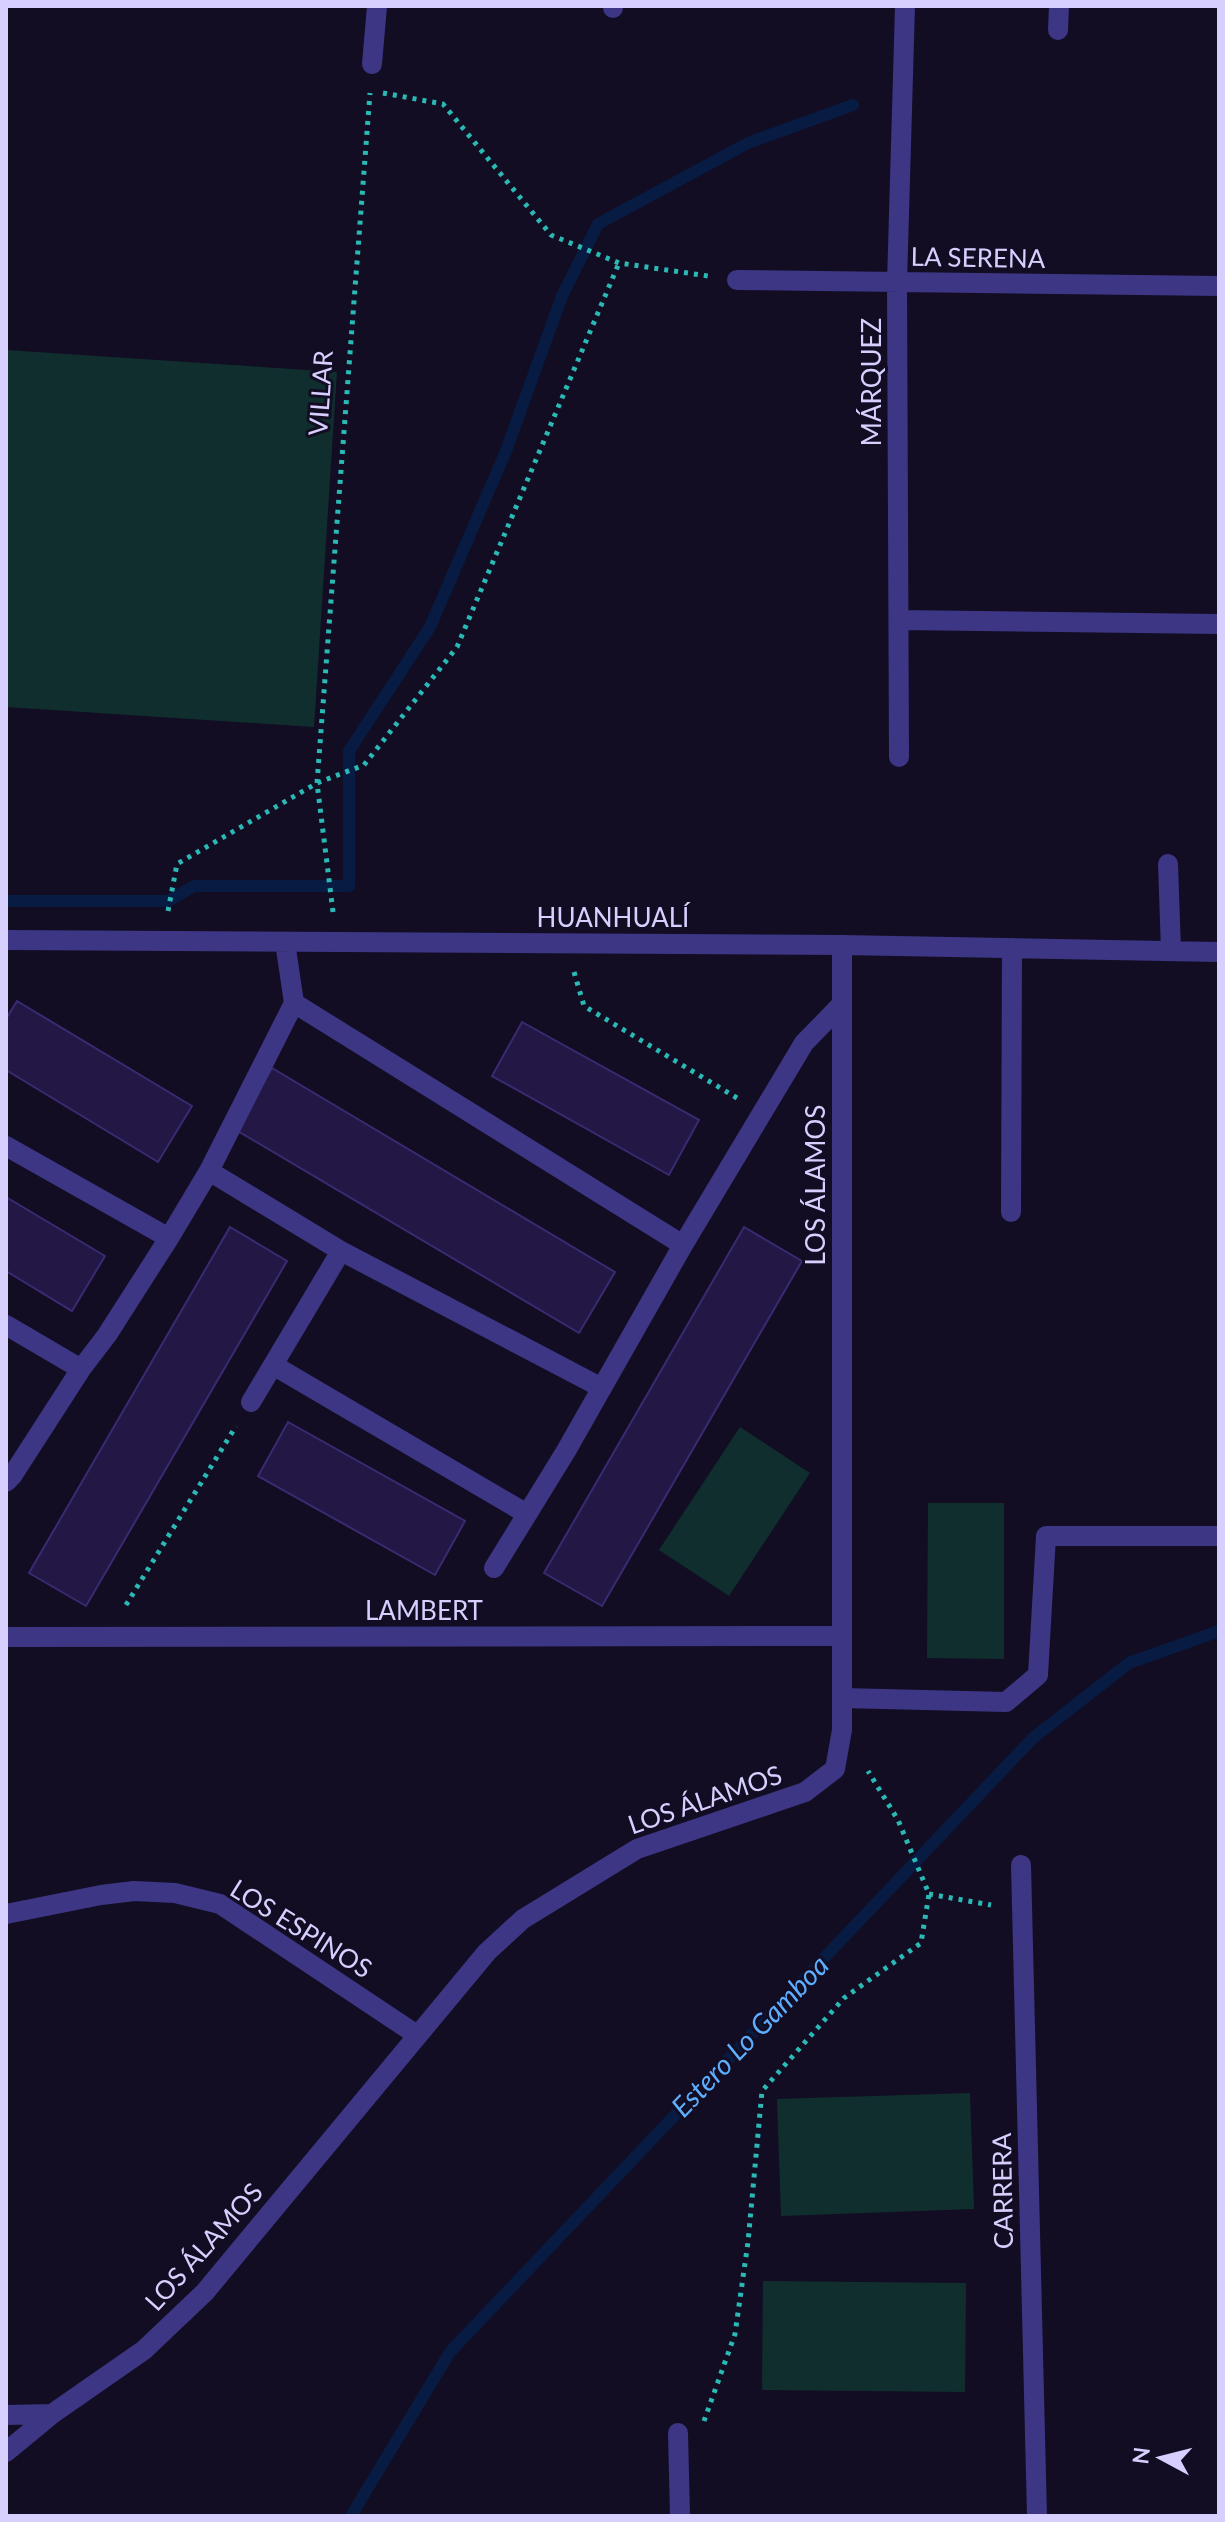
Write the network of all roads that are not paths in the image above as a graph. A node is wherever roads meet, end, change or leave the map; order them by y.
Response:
1 (377, 6) edge
2 (905, 6) edge
3 (1059, 6) edge
4 (1058, 30) dead end
5 (372, 64) dead end
6 (737, 280) road end
7 (897, 283) junction
8 (1219, 286) edge
9 (900, 620) junction
10 (1219, 624) edge
11 (899, 757) dead end
12 (1168, 864) dead end
13 (6, 940) edge
14 (285, 942) junction
15 (842, 945) junction
16 (1012, 948) junction
17 (1171, 951) junction
18 (1219, 952) edge
19 (294, 1003) junction
20 (842, 1004) junction
21 (6, 1146) edge
22 (209, 1171) junction
23 (1011, 1212) dead end
24 (169, 1238) junction
25 (683, 1245) junction
26 (341, 1251) junction
27 (6, 1325) edge
28 (273, 1365) junction
29 (81, 1369) junction
30 (602, 1388) junction
31 (251, 1402) road end
32 (6, 1482) edge
33 (527, 1514) junction
34 (1219, 1536) edge
35 (494, 1568) dead end
36 (842, 1636) junction
37 (6, 1637) edge
38 (842, 1698) junction
39 (1021, 1865) dead end
40 (6, 1914) edge
41 (417, 2035) junction
42 (52, 2414) junction
43 (6, 2415) edge
44 (678, 2433) road end
45 (6, 2452) edge
46 (680, 2516) edge
47 (1037, 2516) edge

1 - 5 street
2 - 7 street, MÁRQUEZ
3 - 4 street
6 - 7 street, LA SERENA
7 - 8 street, LA SERENA
7 - 9 street, MÁRQUEZ
9 - 10 street
9 - 11 street, MÁRQUEZ
12 - 17 street
13 - 14 street, HUANHUALÍ
14 - 15 street, HUANHUALÍ
14 - 19 street
15 - 16 street, HUANHUALÍ
15 - 20 street, LOS ÁLAMOS
16 - 17 street, HUANHUALÍ
16 - 23 street
17 - 18 street, HUANHUALÍ
19 - 22 street
19 - 25 street
20 - 25 street
20 - 36 street, LOS ÁLAMOS
21 - 24 street
22 - 24 street
22 - 26 street
24 - 29 street
25 - 30 street
26 - 28 street
26 - 30 street
27 - 29 street
28 - 31 street
28 - 33 street
29 - 32 street
30 - 33 street
33 - 35 street
34 - 38 street
36 - 37 street, LAMBERT
36 - 38 street, LOS ÁLAMOS
38 - 41 street, LOS ÁLAMOS
39 - 47 street, CARRERA
40 - 41 street, LOS ESPINOS
41 - 42 street, LOS ÁLAMOS
42 - 43 street
42 - 45 street, LOS ÁLAMOS
44 - 46 street

